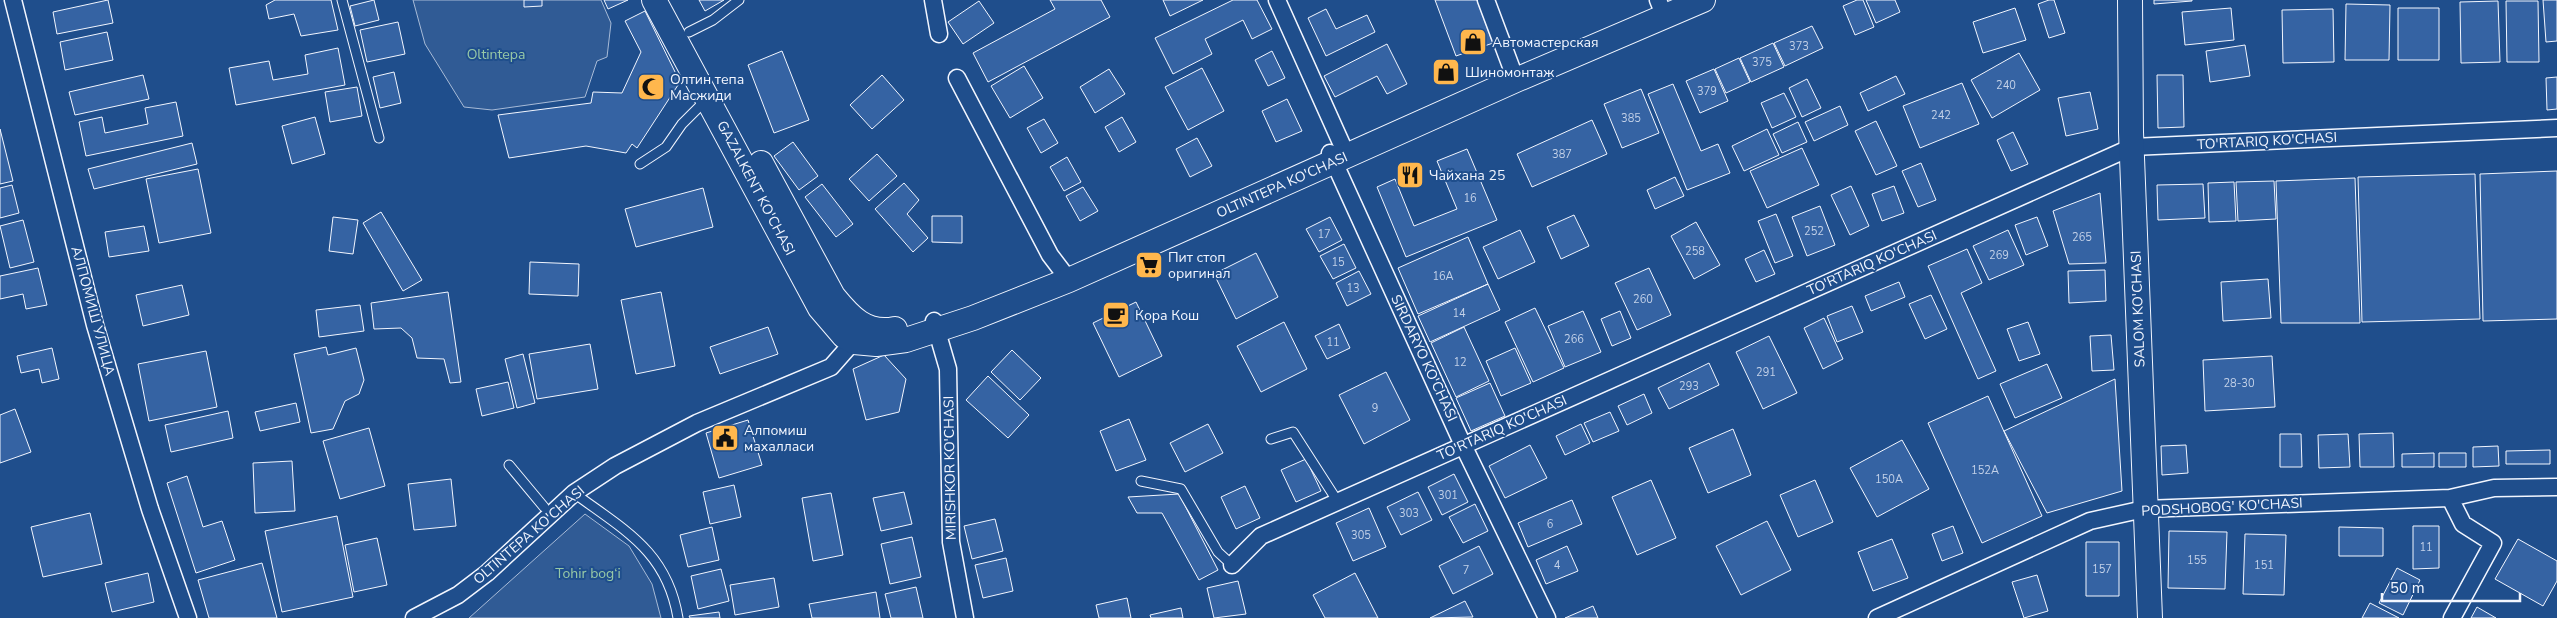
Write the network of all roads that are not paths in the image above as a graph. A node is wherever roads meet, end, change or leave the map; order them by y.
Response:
1 (13, 0) edge
2 (342, 0) edge
3 (654, 0) edge
4 (672, 0) edge
5 (739, 0) edge
6 (933, 0) edge
7 (1277, 0) edge
8 (1486, 0) edge
9 (1703, 0) edge
10 (2130, 0) edge
11 (1664, 6) edge
12 (939, 34) dead end
13 (682, 36) junction
14 (1514, 75) junction
15 (957, 78) dead end
16 (707, 99) junction
17 (2557, 128) edge
18 (379, 138) dead end
19 (2132, 147) junction
20 (1338, 153) junction
21 (640, 164) dead end
22 (1065, 275) junction
23 (935, 324) junction
24 (860, 335) junction
25 (1271, 439) dead end
26 (1464, 445) junction
27 (509, 465) dead end
28 (1141, 481) dead end
29 (2557, 487) edge
30 (574, 493) junction
31 (2450, 498) junction
32 (1338, 502) junction
33 (544, 507) dead end
34 (2144, 509) junction
35 (1232, 566) joint
36 (188, 618) edge
37 (414, 618) edge
38 (678, 618) edge
39 (965, 618) edge
40 (1547, 618) edge
41 (1877, 618) edge
42 (2150, 618) edge
43 (2452, 618) edge

1 - 36 street, АЛПОМИШ УЛИЦА
2 - 18 lane
3 - 13 main road, GAZALKENT KO'CHASI
4 - 13 main road, GAZALKENT KO'CHASI
5 - 13 lane
6 - 12 street
7 - 20 street, SIRDARYO KO'CHASI
8 - 14 street
9 - 11 main road, OLTINTEPA KO'CHASI
10 - 19 main road, SALOM KO'CHASI
11 - 14 main road, OLTINTEPA KO'CHASI
13 - 16 main road, GAZALKENT KO'CHASI
13 - 24 main road, GAZALKENT KO'CHASI
14 - 20 main road, OLTINTEPA KO'CHASI
15 - 22 street
16 - 21 lane
16 - 24 main road, GAZALKENT KO'CHASI
17 - 19 street, TO'RTARIQ KO'CHASI
19 - 26 street, TO'RTARIQ KO'CHASI
19 - 34 main road, SALOM KO'CHASI
20 - 22 main road, OLTINTEPA KO'CHASI
20 - 26 street, SIRDARYO KO'CHASI
22 - 23 main road, OLTINTEPA KO'CHASI
23 - 24 main road, OLTINTEPA KO'CHASI
23 - 39 street, MIRISHKOR KO'CHASI
24 - 30 street, OLTINTEPA KO'CHASI
25 - 32 lane
26 - 32 street, TO'RTARIQ KO'CHASI
26 - 40 street, SIRDARYO KO'CHASI
27 - 33 lane
28 - 35 lane
29 - 31 street, PODSHOBOG' KO'CHASI
30 - 37 street, OLTINTEPA KO'CHASI
30 - 38 lane
31 - 34 street, PODSHOBOG' KO'CHASI
31 - 43 street
32 - 35 street, TO'RTARIQ KO'CHASI
34 - 41 street, PODSHOBOG' KO'CHASI
34 - 42 main road, SALOM KO'CHASI

